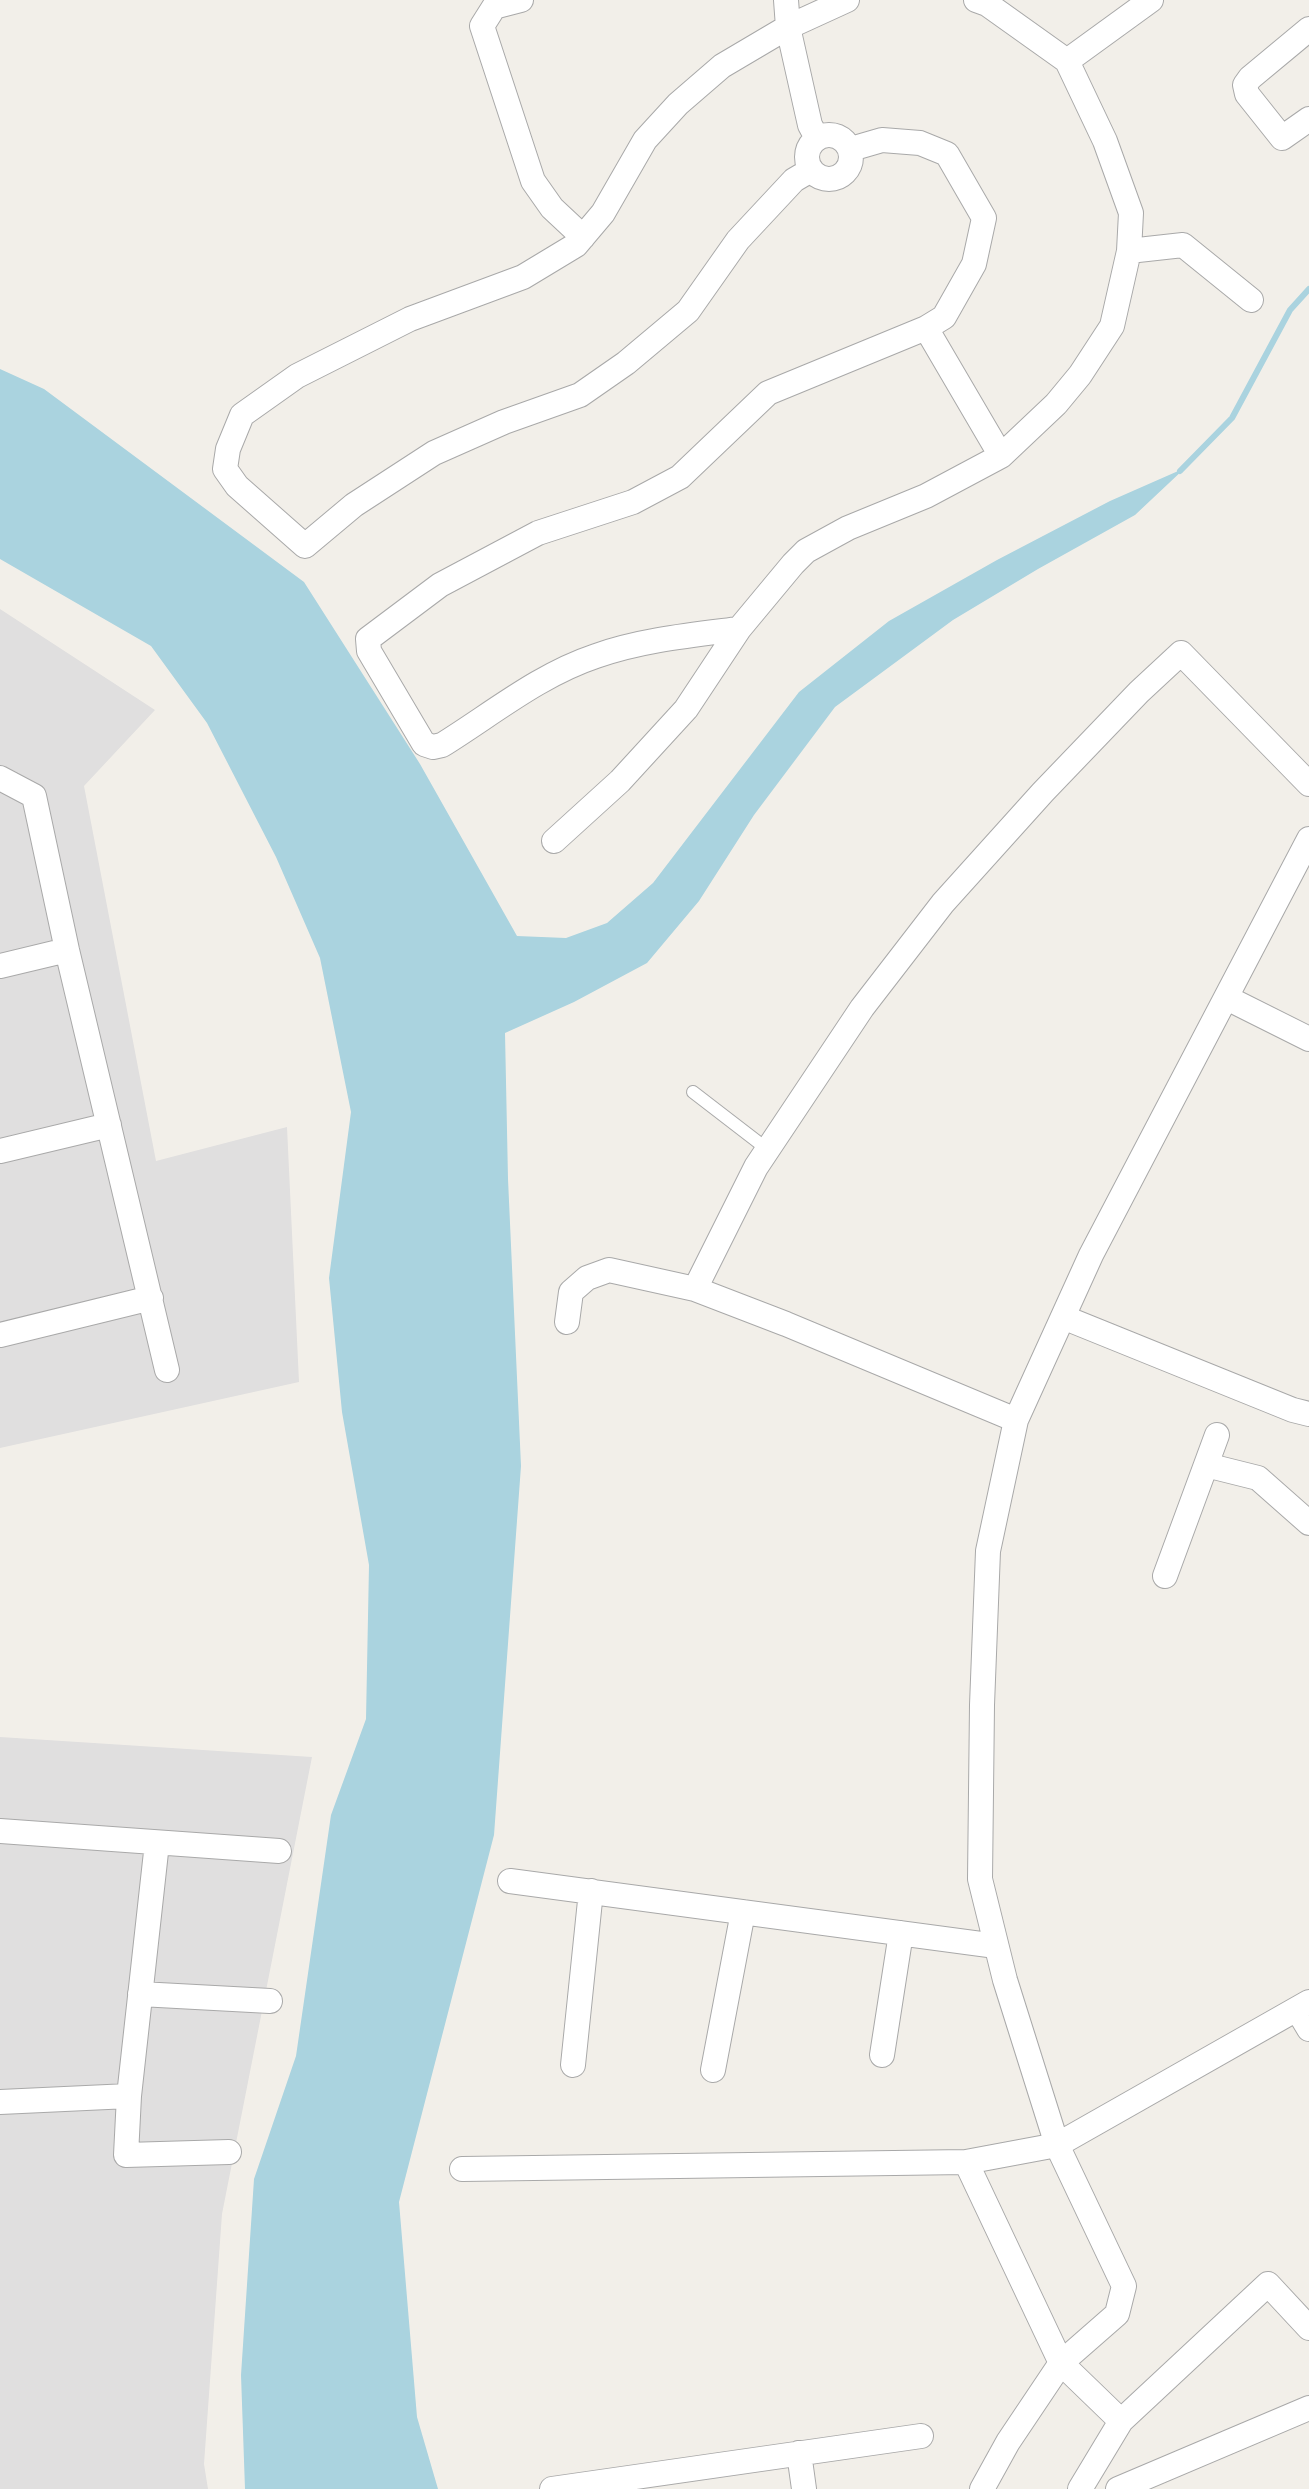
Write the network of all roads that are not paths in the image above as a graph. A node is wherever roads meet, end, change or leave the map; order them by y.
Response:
1 (521, 0) edge
2 (786, 0) edge
3 (847, 0) edge
4 (976, 0) edge
5 (1151, 0) edge
6 (788, 27) junction
7 (1309, 29) edge
8 (1067, 61) junction
9 (1309, 119) edge
10 (817, 138) junction
11 (851, 149) junction
12 (811, 170) junction
13 (583, 237) junction
14 (1129, 251) junction
15 (1251, 300) dead end
16 (926, 328) junction
17 (1001, 456) junction
18 (739, 629) junction
19 (0, 778) edge
20 (1309, 784) edge
21 (1309, 839) edge
22 (554, 841) dead end
23 (67, 950) junction
24 (0, 966) edge
25 (1227, 998) junction
26 (1309, 1039) edge
27 (693, 1092) dead end
28 (109, 1125) junction
29 (768, 1149) junction
30 (0, 1151) edge
31 (695, 1289) junction
32 (150, 1298) junction
33 (1063, 1317) junction
34 (567, 1322) dead end
35 (0, 1335) edge
36 (167, 1370) dead end
37 (1309, 1414) edge
38 (1016, 1420) junction
39 (1217, 1435) dead end
40 (1206, 1465) junction
41 (1309, 1523) edge
42 (1165, 1576) dead end
43 (0, 1836) edge
44 (156, 1843) junction
45 (279, 1851) dead end
46 (510, 1881) dead end
47 (591, 1891) junction
48 (742, 1912) junction
49 (901, 1933) junction
50 (996, 1946) junction
51 (140, 1994) junction
52 (270, 2001) dead end
53 (1305, 2014) edge
54 (882, 2055) dead end
55 (573, 2065) dead end
56 (712, 2070) dead end
57 (129, 2096) junction
58 (0, 2102) edge
59 (1057, 2145) junction
60 (229, 2152) dead end
61 (966, 2162) junction
62 (462, 2169) dead end
63 (1309, 2328) edge
64 (1061, 2363) junction
65 (1309, 2408) edge
66 (1121, 2421) junction
67 (921, 2436) dead end
68 (799, 2453) junction
69 (552, 2489) edge
70 (804, 2489) edge
71 (982, 2489) edge
72 (1080, 2489) edge
73 (1118, 2489) edge

1 - 13 street
2 - 6 street
3 - 6 street
4 - 8 street
5 - 8 street
6 - 10 street
6 - 13 street
7 - 9 street
8 - 14 street
10 - 11 street
10 - 12 street
11 - 12 street
11 - 16 street
12 - 13 street
14 - 15 street
14 - 17 street
16 - 17 street
16 - 18 street
17 - 18 street
18 - 22 street
19 - 23 street
20 - 29 street
21 - 25 street
23 - 24 street
23 - 28 street
25 - 26 street
25 - 33 street
27 - 29 lane
28 - 30 street
28 - 32 street
29 - 31 street
31 - 34 street
31 - 38 street
32 - 35 street
32 - 36 street
33 - 37 street
33 - 38 street
38 - 50 street
39 - 40 street
40 - 41 street
40 - 42 street
43 - 44 street
44 - 45 street
44 - 51 street
46 - 47 street
47 - 48 street
47 - 55 street
48 - 49 street
48 - 56 street
49 - 50 street
49 - 54 street
50 - 59 street
51 - 52 street
51 - 57 street
53 - 59 street
57 - 58 street
57 - 60 street
59 - 61 street
59 - 64 street
61 - 62 street
61 - 64 street
63 - 66 street
64 - 66 street
64 - 71 street
65 - 73 street
66 - 72 street
67 - 68 street
68 - 69 street
68 - 70 street

